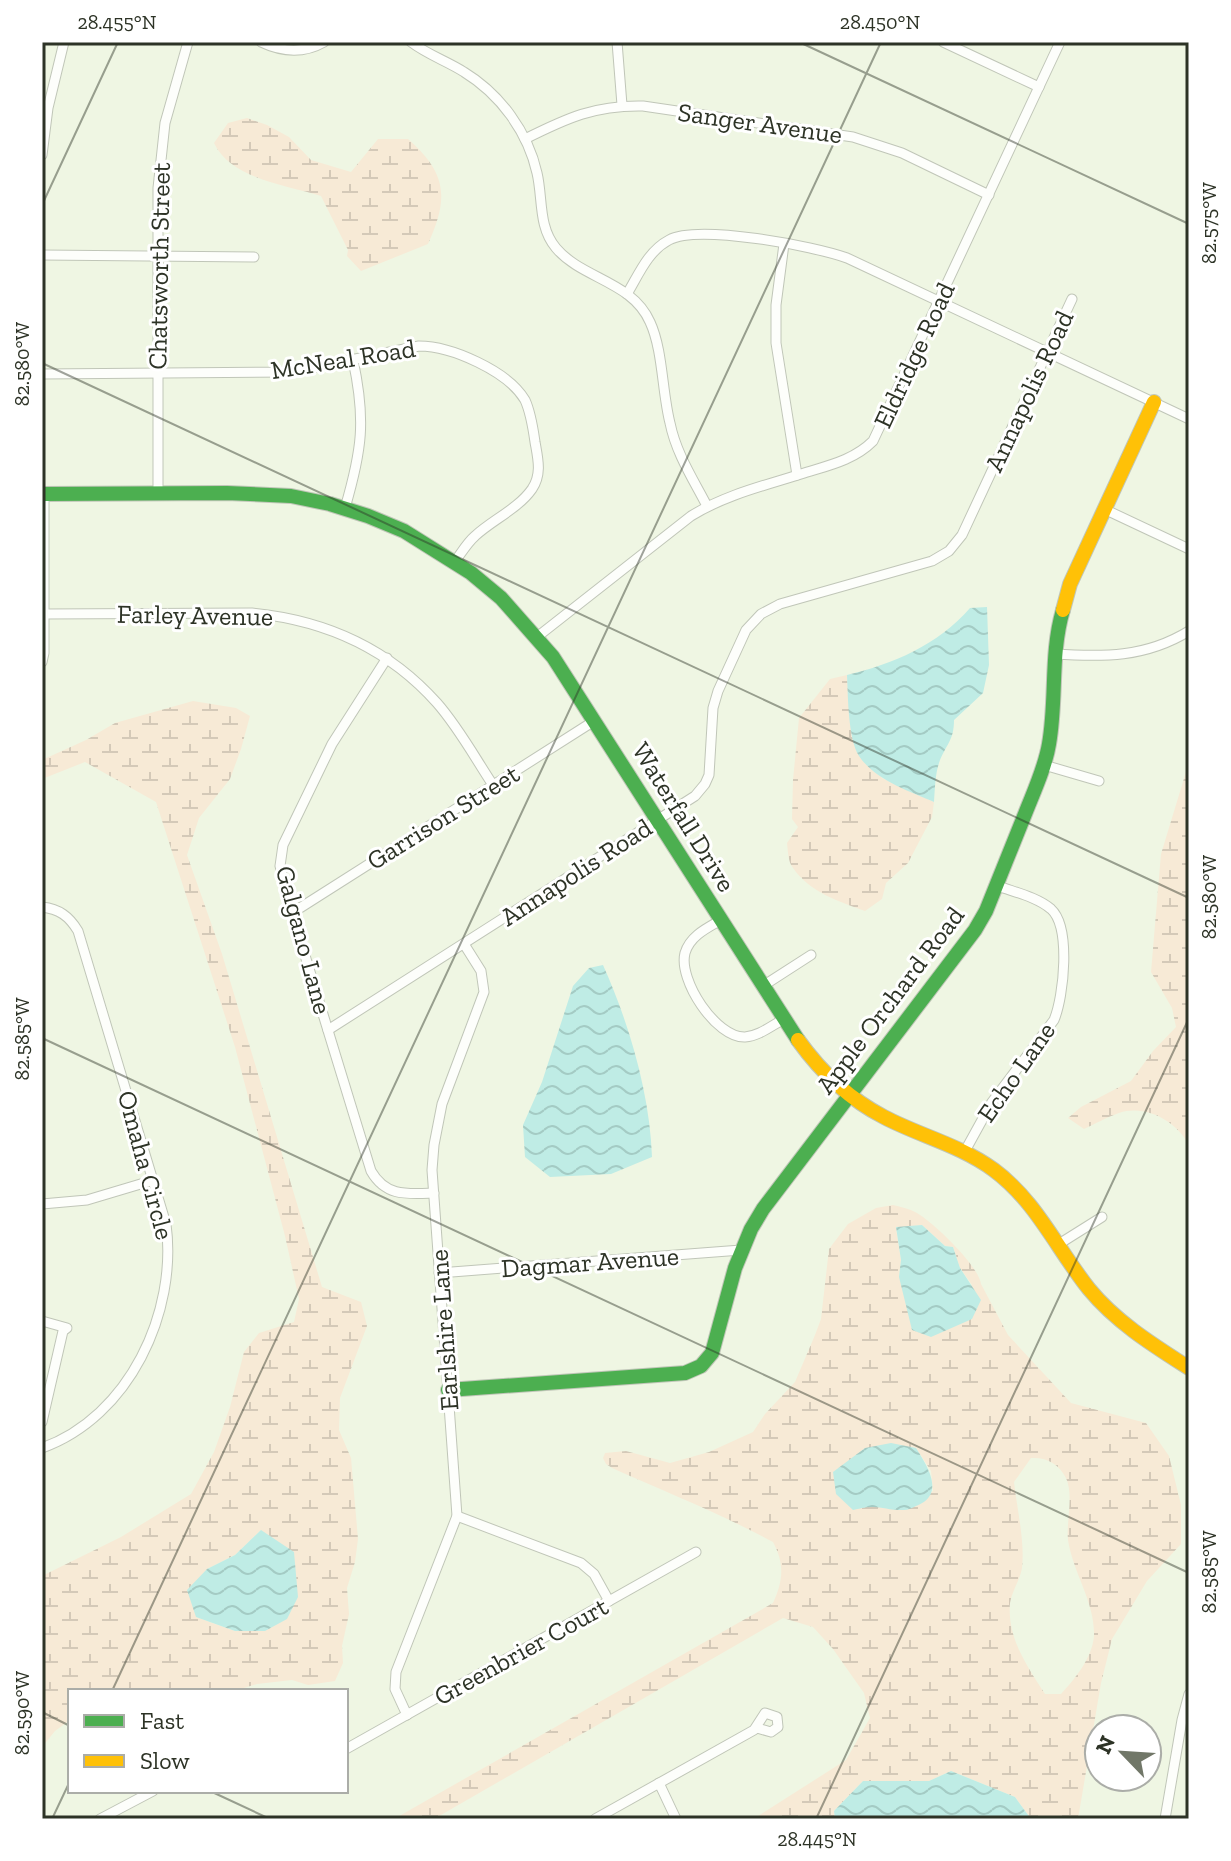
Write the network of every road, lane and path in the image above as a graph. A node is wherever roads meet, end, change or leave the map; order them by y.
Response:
1 (64, 42) edge
2 (188, 42) edge
3 (261, 42) edge
4 (324, 42) edge
5 (411, 42) edge
6 (617, 42) edge
7 (943, 42) edge
8 (1060, 42) edge
9 (1039, 87) junction
10 (622, 105) junction
11 (525, 139) junction
12 (42, 155) edge
13 (989, 195) junction
14 (784, 244) junction
15 (42, 255) edge
16 (157, 255) junction
17 (254, 257) dead end
18 (627, 294) junction
19 (1072, 299) dead end
20 (940, 301) junction
21 (1047, 352) junction
22 (353, 360) junction
23 (157, 373) junction
24 (42, 374) edge
25 (1154, 402) junction
26 (1189, 419) edge
27 (797, 475) junction
28 (158, 493) junction
29 (43, 494) edge
30 (707, 506) junction
31 (345, 508) junction
32 (1104, 509) junction
33 (1189, 549) edge
34 (456, 560) junction
35 (44, 614) junction
36 (1189, 631) edge
37 (537, 637) junction
38 (1054, 654) junction
39 (387, 658) junction
40 (42, 662) edge
41 (594, 721) junction
42 (1044, 765) junction
43 (1099, 781) dead end
44 (493, 785) junction
45 (657, 820) junction
46 (998, 886) junction
47 (42, 907) edge
48 (292, 913) junction
49 (721, 920) junction
50 (464, 944) junction
51 (811, 955) dead end
52 (763, 986) junction
53 (784, 1019) junction
54 (328, 1030) junction
55 (849, 1095) junction
56 (965, 1151) junction
57 (154, 1180) junction
58 (434, 1193) junction
59 (42, 1204) edge
60 (1102, 1217) dead end
61 (1059, 1244) junction
62 (741, 1250) junction
63 (439, 1273) junction
64 (42, 1321) edge
65 (1189, 1368) edge
66 (448, 1390) junction
67 (42, 1422) edge
68 (42, 1448) edge
69 (457, 1516) junction
70 (696, 1552) dead end
71 (609, 1601) junction
72 (1189, 1694) edge
73 (407, 1715) junction
74 (757, 1728) dead end
75 (348, 1748) edge
76 (659, 1783) junction
77 (149, 1793) edge
78 (100, 1819) edge
79 (595, 1819) edge
80 (676, 1819) edge
81 (1165, 1819) edge

1 - 12 street
2 - 16 street, Chatsworth Street
3 - 4 street
5 - 11 street
6 - 10 street
7 - 9 street
8 - 9 street, Eldridge Road
9 - 13 street, Eldridge Road
10 - 11 street, Sanger Avenue
10 - 13 street, Sanger Avenue
11 - 18 street
13 - 20 street, Eldridge Road
14 - 18 street
14 - 20 street
14 - 27 street
15 - 16 street
16 - 17 street
16 - 23 street, Chatsworth Street
18 - 30 street
19 - 21 street, Annapolis Road
20 - 21 street
20 - 27 street, Eldridge Road
21 - 25 street
21 - 45 street, Annapolis Road
22 - 23 street, McNeal Road
22 - 31 street
22 - 34 street, McNeal Road
23 - 24 street, McNeal Road
23 - 28 street, Chatsworth Street
25 - 26 street
25 - 32 street, Apple Orchard Road
27 - 30 street, Eldridge Road
28 - 29 street, Waterfall Drive
28 - 31 street, Waterfall Drive
29 - 35 street
30 - 37 street, Eldridge Road
31 - 34 street, Waterfall Drive
32 - 33 street
32 - 38 street, Apple Orchard Road
34 - 37 street, Waterfall Drive
35 - 39 street, Farley Avenue
35 - 40 street
36 - 38 street
37 - 41 street, Waterfall Drive
38 - 42 street, Apple Orchard Road
39 - 44 street, Farley Avenue
39 - 48 street, Galgano Lane
41 - 44 street, Garrison Street
41 - 45 street, Waterfall Drive
42 - 43 street
42 - 46 street, Apple Orchard Road
44 - 48 street, Garrison Street
45 - 49 street, Waterfall Drive
45 - 50 street, Annapolis Road
46 - 55 street, Apple Orchard Road
46 - 56 street, Echo Lane
47 - 57 street, Omaha Circle
48 - 54 street, Galgano Lane
49 - 52 street, Waterfall Drive
49 - 53 street
50 - 54 street, Annapolis Road
50 - 58 street, Earlshire Lane
51 - 52 street
52 - 53 street, Waterfall Drive
53 - 55 street, Waterfall Drive
54 - 58 street, Galgano Lane
55 - 56 street, Waterfall Drive
55 - 62 street, Apple Orchard Road
56 - 61 street, Waterfall Drive
57 - 59 street
57 - 68 street, Omaha Circle
58 - 63 street, Earlshire Lane
60 - 61 street
61 - 65 street, Waterfall Drive
62 - 63 street, Dagmar Avenue
62 - 66 street, Apple Orchard Road
63 - 66 street, Earlshire Lane
64 - 67 street
66 - 69 street, Earlshire Lane
69 - 71 street
69 - 73 street, Earlshire Lane
70 - 71 street, Greenbrier Court
71 - 73 street, Greenbrier Court
72 - 81 street
73 - 75 street, Greenbrier Court
74 - 76 street
76 - 79 street
76 - 80 street
77 - 78 street

